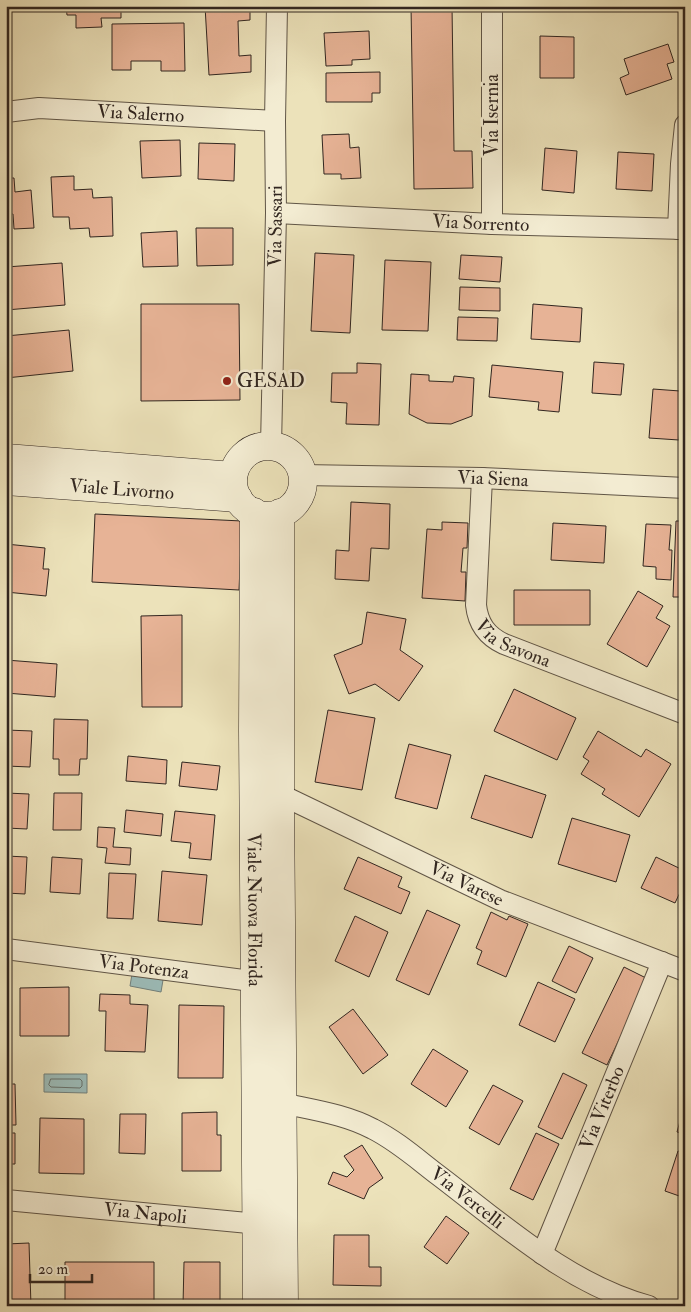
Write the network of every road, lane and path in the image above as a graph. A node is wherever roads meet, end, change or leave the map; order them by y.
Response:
1 (277, 6) edge
2 (492, 6) edge
3 (6, 112) edge
4 (275, 122) junction
5 (685, 125) edge
6 (276, 212) junction
7 (492, 224) junction
8 (681, 229) edge
9 (271, 446) junction
10 (6, 458) edge
11 (302, 475) junction
12 (482, 478) junction
13 (6, 481) edge
14 (685, 488) edge
15 (242, 496) junction
16 (280, 513) junction
17 (685, 714) edge
18 (253, 783) junction
19 (280, 794) junction
20 (6, 949) edge
21 (662, 962) junction
22 (685, 971) edge
23 (255, 981) junction
24 (281, 985) junction
25 (282, 1103) junction
26 (6, 1200) edge
27 (271, 1225) junction
28 (542, 1254) junction
29 (258, 1306) edge
30 (284, 1306) edge
31 (649, 1306) edge

1 - 4 street, Via Sassari
2 - 7 street, Via Isernia
3 - 4 street, Via Salerno
4 - 6 street, Via Sassari
5 - 8 street
6 - 7 street, Via Sorrento
6 - 9 street, Via Sassari
7 - 8 street, Via Sorrento
9 - 11 street
9 - 15 street
10 - 15 street, Viale Livorno
11 - 12 street, Via Siena
11 - 16 street
12 - 14 street, Via Siena
12 - 17 street, Via Savona
13 - 15 street, Viale Livorno
15 - 16 street
15 - 18 street, Viale Nuova Florida
16 - 19 street, Viale Nuova Florida
18 - 19 street, Via Varese
18 - 23 street, Viale Nuova Florida
19 - 21 street, Via Varese
19 - 24 street, Viale Nuova Florida
20 - 23 street, Via Potenza
21 - 22 street, Via Varese
21 - 28 street, Via Viterbo
23 - 24 street, Via Potenza
23 - 27 street, Viale Nuova Florida
24 - 25 street, Viale Nuova Florida
25 - 27 street, Viale Nuova Florida
25 - 28 street, Via Vercelli
26 - 27 street, Via Napoli
27 - 29 street, Viale Nuova Florida
27 - 30 street, Viale Nuova Florida
28 - 31 street, Via Vercelli

